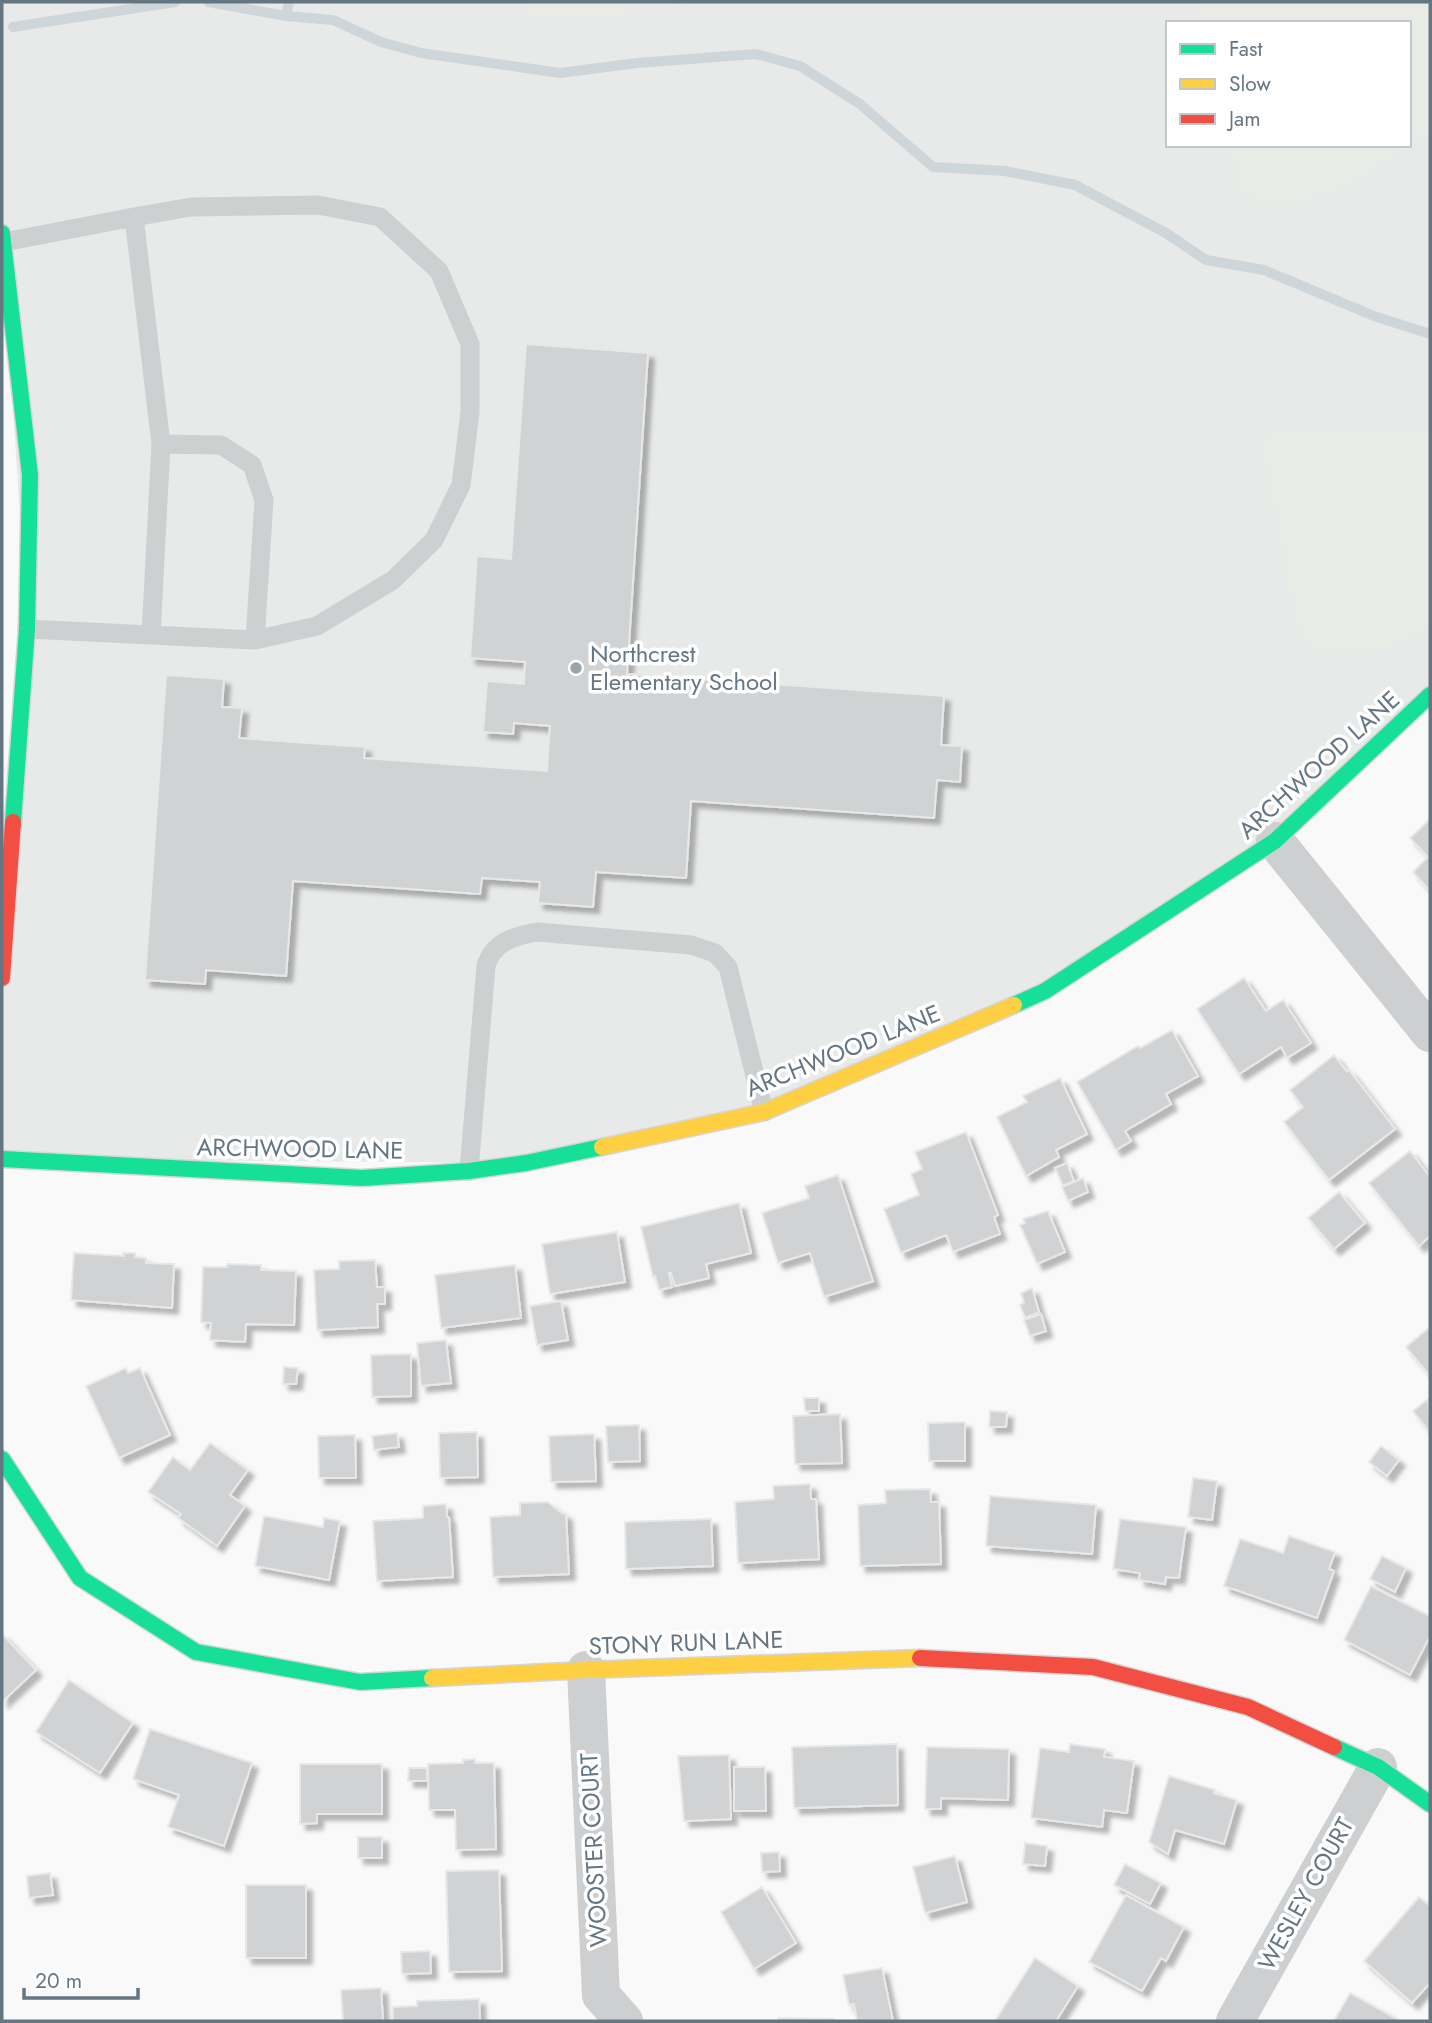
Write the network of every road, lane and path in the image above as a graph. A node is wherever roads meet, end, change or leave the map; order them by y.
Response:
1 (134, 217) junction
2 (3, 238) edge
3 (7, 317) edge
4 (161, 444) junction
5 (27, 629) junction
6 (151, 635) junction
7 (256, 640) junction
8 (1430, 695) edge
9 (1275, 841) junction
10 (2, 978) edge
11 (1430, 1033) edge
12 (764, 1112) junction
13 (2, 1159) edge
14 (469, 1171) junction
15 (2, 1459) edge
16 (586, 1670) junction
17 (1378, 1767) junction
18 (1430, 1804) edge
19 (624, 2021) edge
20 (1235, 2021) edge

1 - 2 lane
1 - 4 lane
1 - 7 lane
2 - 3 street
3 - 5 street
4 - 6 lane
4 - 7 lane
5 - 6 lane
5 - 10 street
6 - 7 lane
8 - 9 street, ARCHWOOD LANE
9 - 11 street
9 - 12 street, ARCHWOOD LANE
12 - 14 street, ARCHWOOD LANE
12 - 14 lane
13 - 14 street, ARCHWOOD LANE
15 - 16 street, STONY RUN LANE
16 - 17 street, STONY RUN LANE
16 - 19 street, WOOSTER COURT
17 - 18 street, STONY RUN LANE
17 - 20 street, WESLEY COURT

